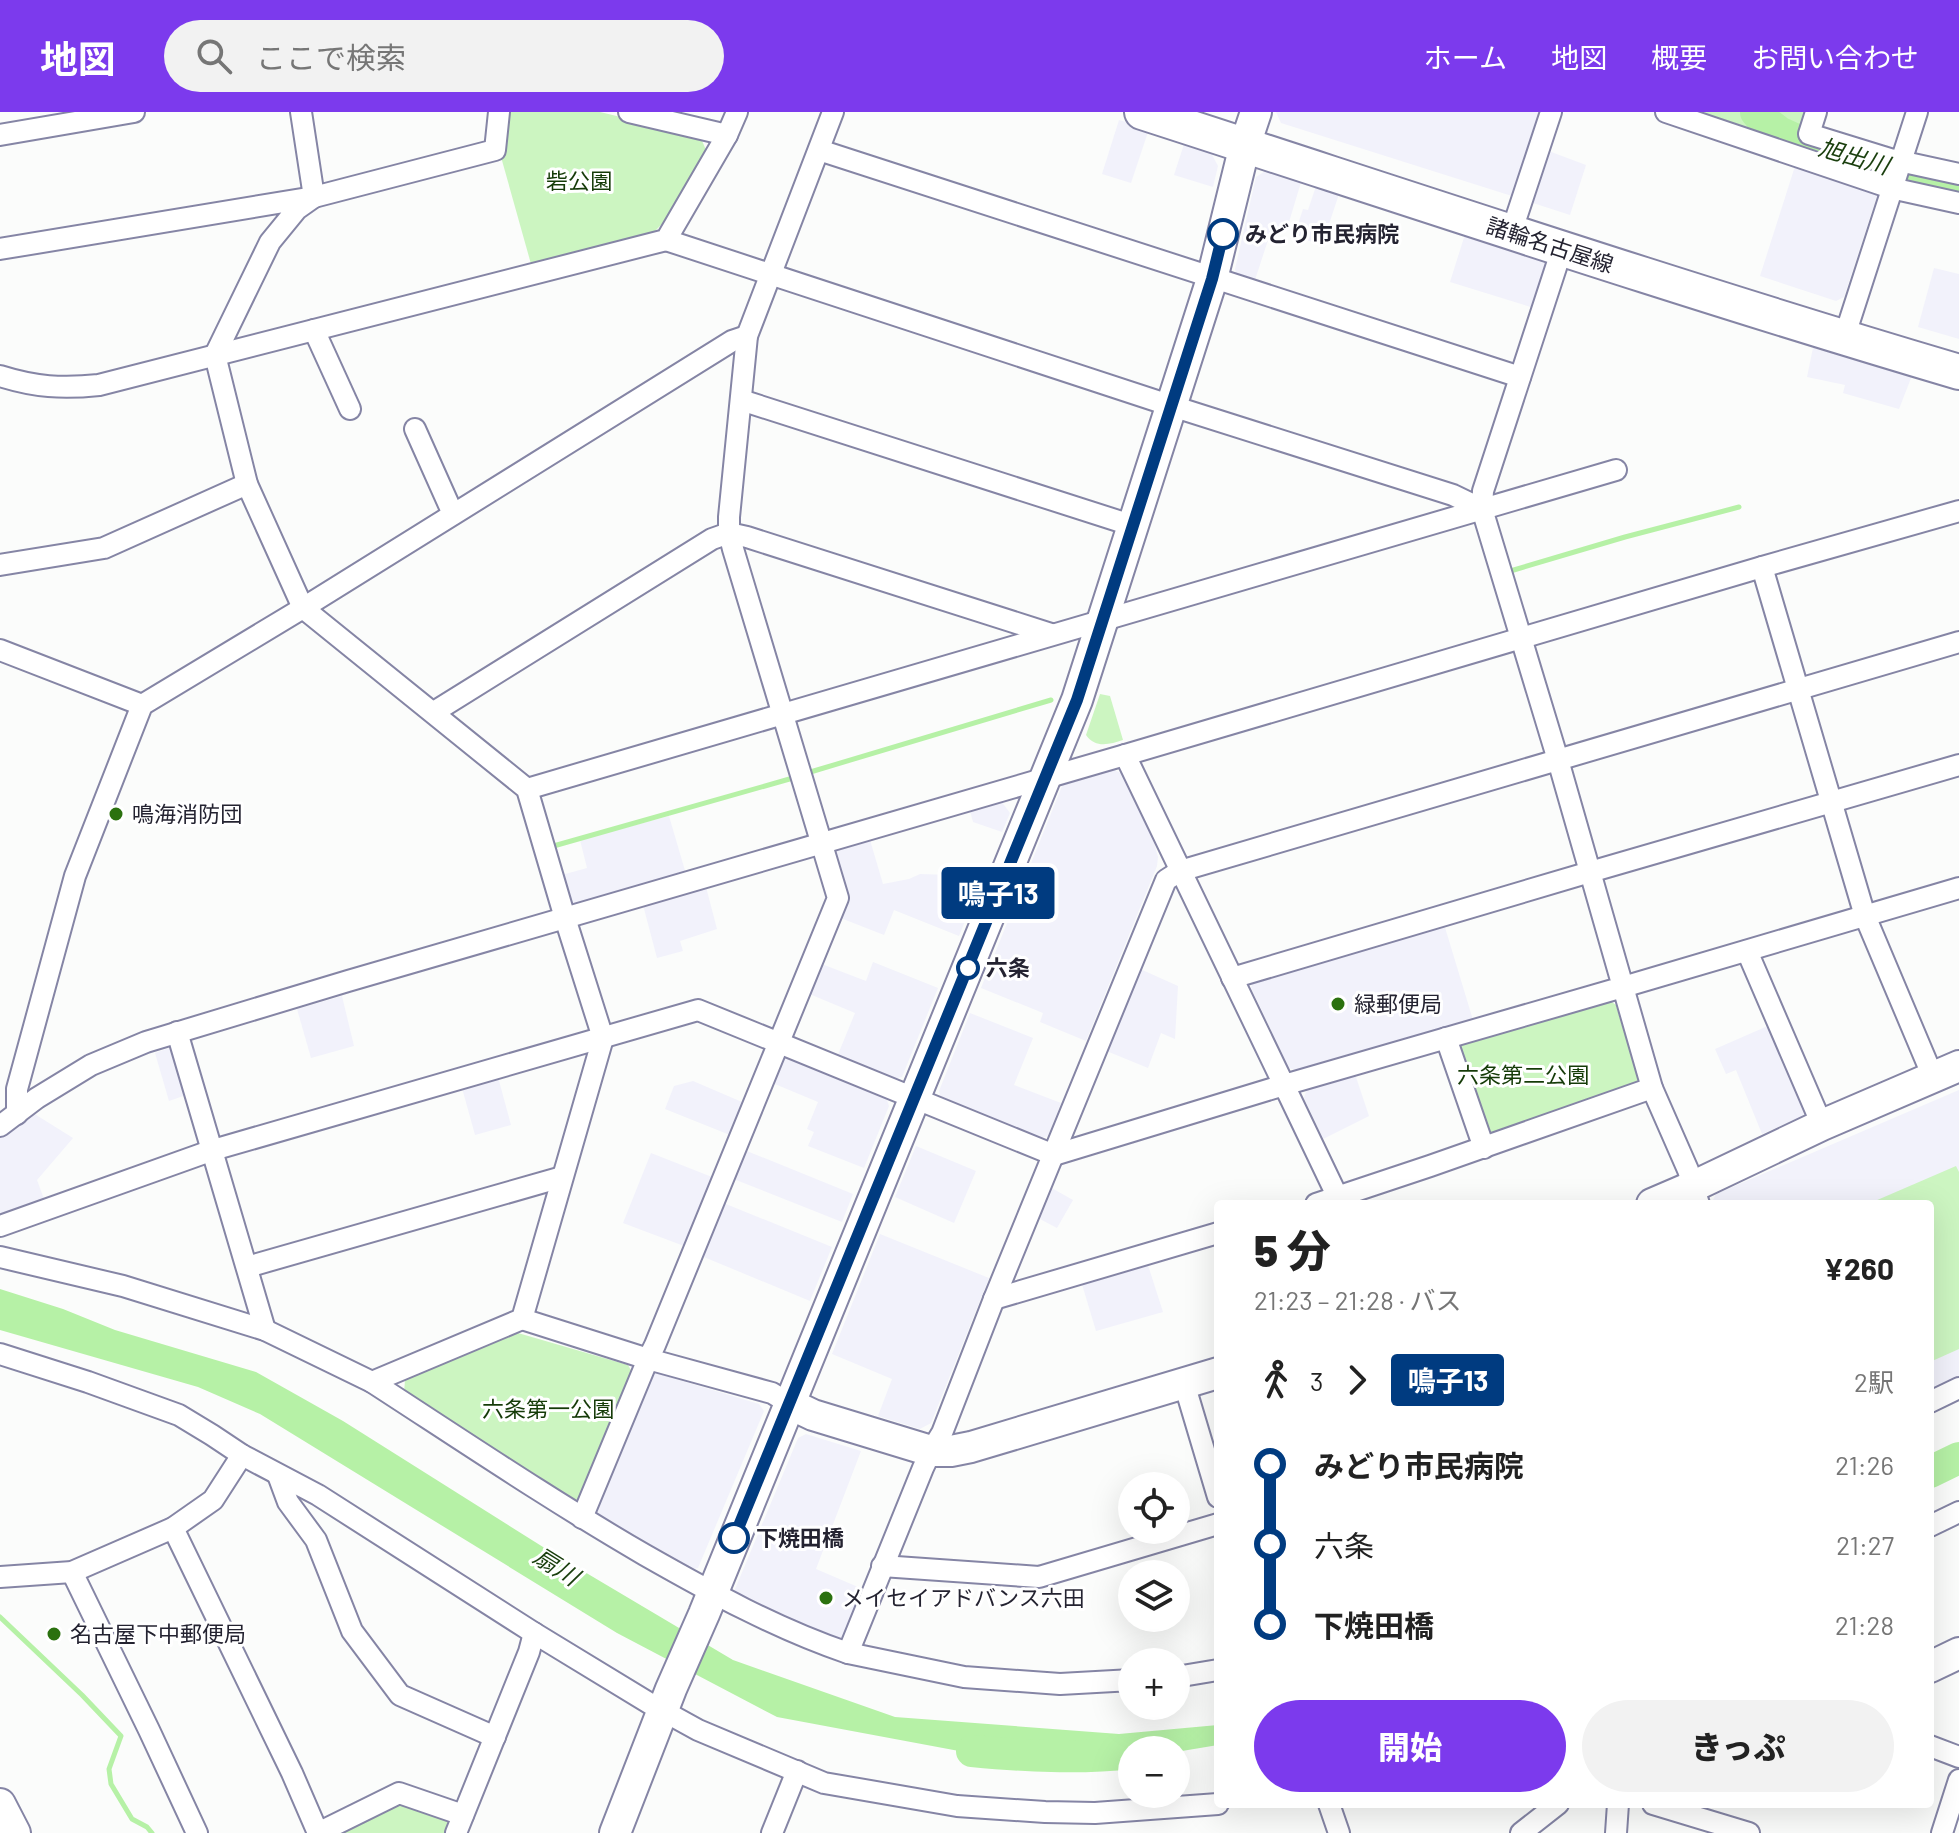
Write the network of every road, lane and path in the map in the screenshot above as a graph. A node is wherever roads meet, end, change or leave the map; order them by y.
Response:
1 (134, 112) edge
2 (301, 112) edge
3 (499, 112) edge
4 (629, 112) edge
5 (737, 112) edge
6 (833, 112) edge
7 (1142, 112) edge
8 (1202, 112) edge
9 (1551, 112) edge
10 (1666, 112) edge
11 (1816, 112) edge
12 (1917, 112) edge
13 (1250, 128) edge
14 (0, 135) edge
15 (727, 135) junction
16 (819, 150) junction
17 (1896, 173) junction
18 (1959, 174) edge
19 (314, 197) junction
20 (1959, 203) edge
21 (1517, 215) junction
22 (666, 240) junction
23 (0, 249) edge
24 (1562, 249) junction
25 (771, 275) junction
26 (1212, 279) junction
27 (314, 330) junction
28 (1846, 331) junction
29 (747, 336) junction
30 (215, 355) junction
31 (1959, 356) edge
32 (1959, 372) edge
33 (0, 376) edge
34 (1520, 377) junction
35 (741, 400) junction
36 (1172, 406) junction
37 (350, 409) dead end
38 (415, 429) dead end
39 (1616, 470) dead end
40 (247, 484) junction
41 (1482, 509) junction
42 (1959, 511) edge
43 (453, 514) junction
44 (1134, 526) junction
45 (729, 533) junction
46 (0, 565) edge
47 (1762, 567) junction
48 (303, 608) junction
49 (1103, 620) junction
50 (1051, 634) junction
51 (1521, 638) junction
52 (1959, 642) edge
53 (0, 650) edge
54 (1798, 689) junction
55 (142, 705) junction
56 (434, 712) junction
57 (781, 713) junction
58 (1125, 755) junction
59 (1558, 760) junction
60 (1959, 765) edge
61 (1045, 777) junction
62 (527, 789) junction
63 (1832, 802) junction
64 (820, 843) junction
65 (1180, 871) junction
66 (1590, 872) junction
67 (1959, 888) edge
68 (1865, 916) junction
69 (565, 918) junction
70 (1747, 951) junction
71 (1232, 978) junction
72 (1623, 987) junction
73 (177, 1032) junction
74 (603, 1038) junction
75 (1446, 1038) junction
76 (778, 1043) junction
77 (1946, 1072) edge
78 (1284, 1085) junction
79 (1652, 1088) junction
80 (914, 1099) junction
81 (17, 1114) junction
82 (1822, 1125) junction
83 (0, 1126) edge
84 (1484, 1148) junction
85 (213, 1150) junction
86 (1054, 1155) junction
87 (562, 1177) junction
88 (1696, 1195) edge
89 (1340, 1200) edge
90 (1343, 1200) edge
91 (1672, 1200) edge
92 (0, 1226) edge
93 (1214, 1234) edge
94 (0, 1257) edge
95 (247, 1267) junction
96 (994, 1299) junction
97 (522, 1319) junction
98 (265, 1330) junction
99 (0, 1354) edge
100 (648, 1359) junction
101 (1214, 1374) edge
102 (372, 1382) junction
103 (1184, 1383) junction
104 (1959, 1388) edge
105 (1934, 1400) edge
106 (790, 1404) junction
107 (931, 1451) junction
108 (242, 1455) junction
109 (278, 1475) junction
110 (1214, 1484) edge
111 (1959, 1513) edge
112 (582, 1518) junction
113 (1934, 1524) edge
114 (1214, 1525) edge
115 (173, 1528) junction
116 (882, 1566) junction
117 (72, 1572) junction
118 (0, 1577) edge
119 (708, 1603) junction
120 (534, 1633) junction
121 (848, 1653) junction
122 (1959, 1653) edge
123 (1934, 1665) edge
124 (1214, 1671) edge
125 (1190, 1675) edge
126 (1118, 1681) edge
127 (667, 1700) junction
128 (495, 1737) junction
129 (1934, 1748) edge
130 (1959, 1757) edge
131 (797, 1771) junction
132 (1959, 1780) edge
133 (0, 1804) edge
134 (1214, 1804) edge
135 (1330, 1808) edge
136 (1553, 1808) edge
137 (1618, 1808) edge
138 (1666, 1808) edge
139 (1058, 1812) junction
140 (460, 1824) edge
141 (15, 1833) edge
142 (197, 1833) edge
143 (318, 1833) edge
144 (615, 1833) edge
145 (772, 1833) edge
146 (1061, 1833) edge
147 (1339, 1833) edge
148 (1521, 1833) edge
149 (1616, 1833) edge
150 (1749, 1833) edge
151 (1942, 1833) edge

1 - 14 street
2 - 19 street
3 - 19 street
4 - 15 street
5 - 15 street
6 - 16 street
7 - 13 main road, 諸輪名古屋線
8 - 13 main road, 諸輪名古屋線
9 - 21 street
10 - 17 street
11 - 17 street
12 - 17 street
13 - 21 main road, 諸輪名古屋線
13 - 24 main road, 諸輪名古屋線
13 - 26 street
15 - 22 street
16 - 25 street
16 - 26 street
17 - 18 street
17 - 20 street
17 - 28 street
19 - 23 street
19 - 30 street
21 - 28 main road, 諸輪名古屋線
22 - 25 street
22 - 27 street
24 - 28 main road, 諸輪名古屋線
24 - 34 street
25 - 29 street
25 - 36 street
26 - 34 street
26 - 36 street
27 - 30 street
27 - 37 street
28 - 31 main road, 諸輪名古屋線
28 - 32 main road, 諸輪名古屋線
29 - 35 street
29 - 43 street
30 - 33 street
30 - 40 street
34 - 41 street
35 - 44 street
35 - 45 street
36 - 41 street
36 - 44 street
38 - 43 street
39 - 41 street
40 - 46 street
40 - 48 street
41 - 49 street
41 - 51 street
42 - 47 street
43 - 48 street
44 - 49 street
45 - 50 street
45 - 56 street
45 - 57 street
47 - 51 street
47 - 54 street
48 - 55 street
48 - 56 street
49 - 50 street
49 - 61 street
50 - 57 street
51 - 58 street
51 - 59 street
52 - 54 street
53 - 55 street
54 - 59 street
54 - 63 street
55 - 81 street
56 - 62 street
57 - 62 street
57 - 64 street
58 - 61 street
58 - 65 street
59 - 65 street
59 - 66 street
60 - 63 street
61 - 64 street
61 - 80 street
62 - 69 street
63 - 66 street
63 - 68 street
64 - 69 street
64 - 76 street
65 - 71 street
65 - 86 street
66 - 71 street
66 - 72 street
67 - 68 street
68 - 70 street
68 - 77 street
69 - 73 street
69 - 74 street
70 - 72 street
70 - 82 street
71 - 78 street
72 - 75 street
72 - 79 street
73 - 81 street
73 - 85 street
74 - 76 street
74 - 85 street
74 - 87 street
75 - 78 street
75 - 84 street
76 - 80 street
76 - 100 street
77 - 82 street
78 - 86 street
78 - 89 street
79 - 84 street
79 - 88 street
80 - 86 street
80 - 106 street
81 - 83 street
82 - 88 street
84 - 90 street
85 - 92 street
85 - 95 street
86 - 96 street
87 - 95 street
87 - 97 street
88 - 91 street
93 - 96 street
94 - 98 street
95 - 98 street
96 - 107 street
97 - 100 street
97 - 102 street
98 - 102 street
99 - 108 street
100 - 106 street
100 - 112 street
101 - 103 street
102 - 112 street
103 - 107 street
103 - 110 street
104 - 105 street
106 - 107 street
106 - 119 street
107 - 116 street
108 - 109 street
108 - 115 street
109 - 120 street
109 - 128 street
111 - 113 street
112 - 119 street
114 - 116 street
115 - 117 street
115 - 143 street
116 - 121 street
117 - 118 street
117 - 142 street
119 - 121 street
119 - 127 street
120 - 127 street
120 - 128 street
121 - 126 street
122 - 123 street
124 - 125 street
127 - 131 street
127 - 144 street
128 - 140 street
129 - 130 street
131 - 139 street
131 - 145 street
132 - 151 street
133 - 141 street
134 - 139 street
135 - 147 street
136 - 148 street
137 - 149 street
138 - 150 street
139 - 146 street
140 - 143 street

